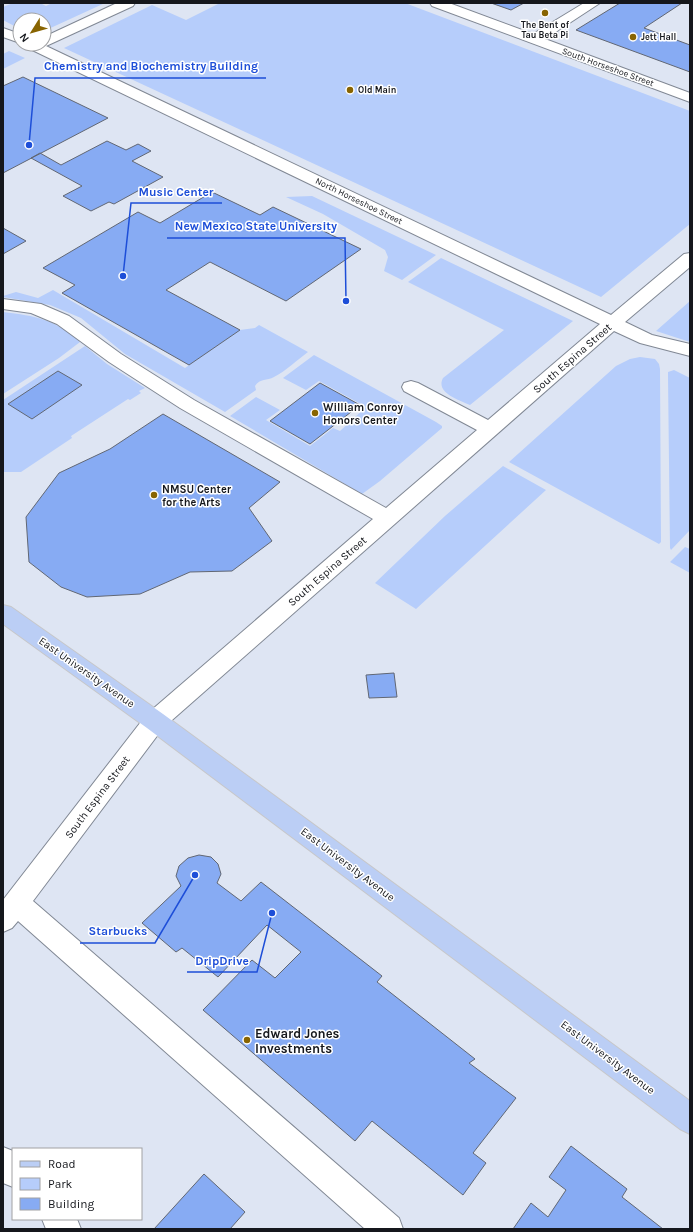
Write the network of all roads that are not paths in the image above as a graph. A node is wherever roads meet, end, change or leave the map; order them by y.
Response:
1 (128, 3) edge
2 (436, 3) edge
3 (593, 3) edge
4 (52, 37) edge
5 (534, 40) junction
6 (52, 51) edge
7 (690, 98) edge
8 (690, 258) edge
9 (3, 304) edge
10 (613, 322) junction
11 (690, 350) edge
12 (411, 387) dead end
13 (490, 429) junction
14 (388, 518) junction
15 (3, 613) edge
16 (155, 721) junction
17 (10, 911) edge
18 (690, 1119) edge
19 (3, 1162) edge
20 (12, 1171) edge
21 (58, 1220) edge
22 (66, 1229) edge
23 (388, 1229) edge

1 - 4 street
2 - 5 street, South Horseshoe Street
3 - 5 street
5 - 7 street, South Horseshoe Street
6 - 10 street, North Horseshoe Street
8 - 10 street, South Espina Street
9 - 14 street
10 - 11 street, North Horseshoe Street
10 - 13 street, South Espina Street
12 - 13 street
13 - 14 street, South Espina Street
14 - 16 street, South Espina Street
15 - 16 main road, East University Avenue
16 - 17 street, South Espina Street
16 - 18 main road, East University Avenue
17 - 23 street
19 - 20 street
21 - 22 street

